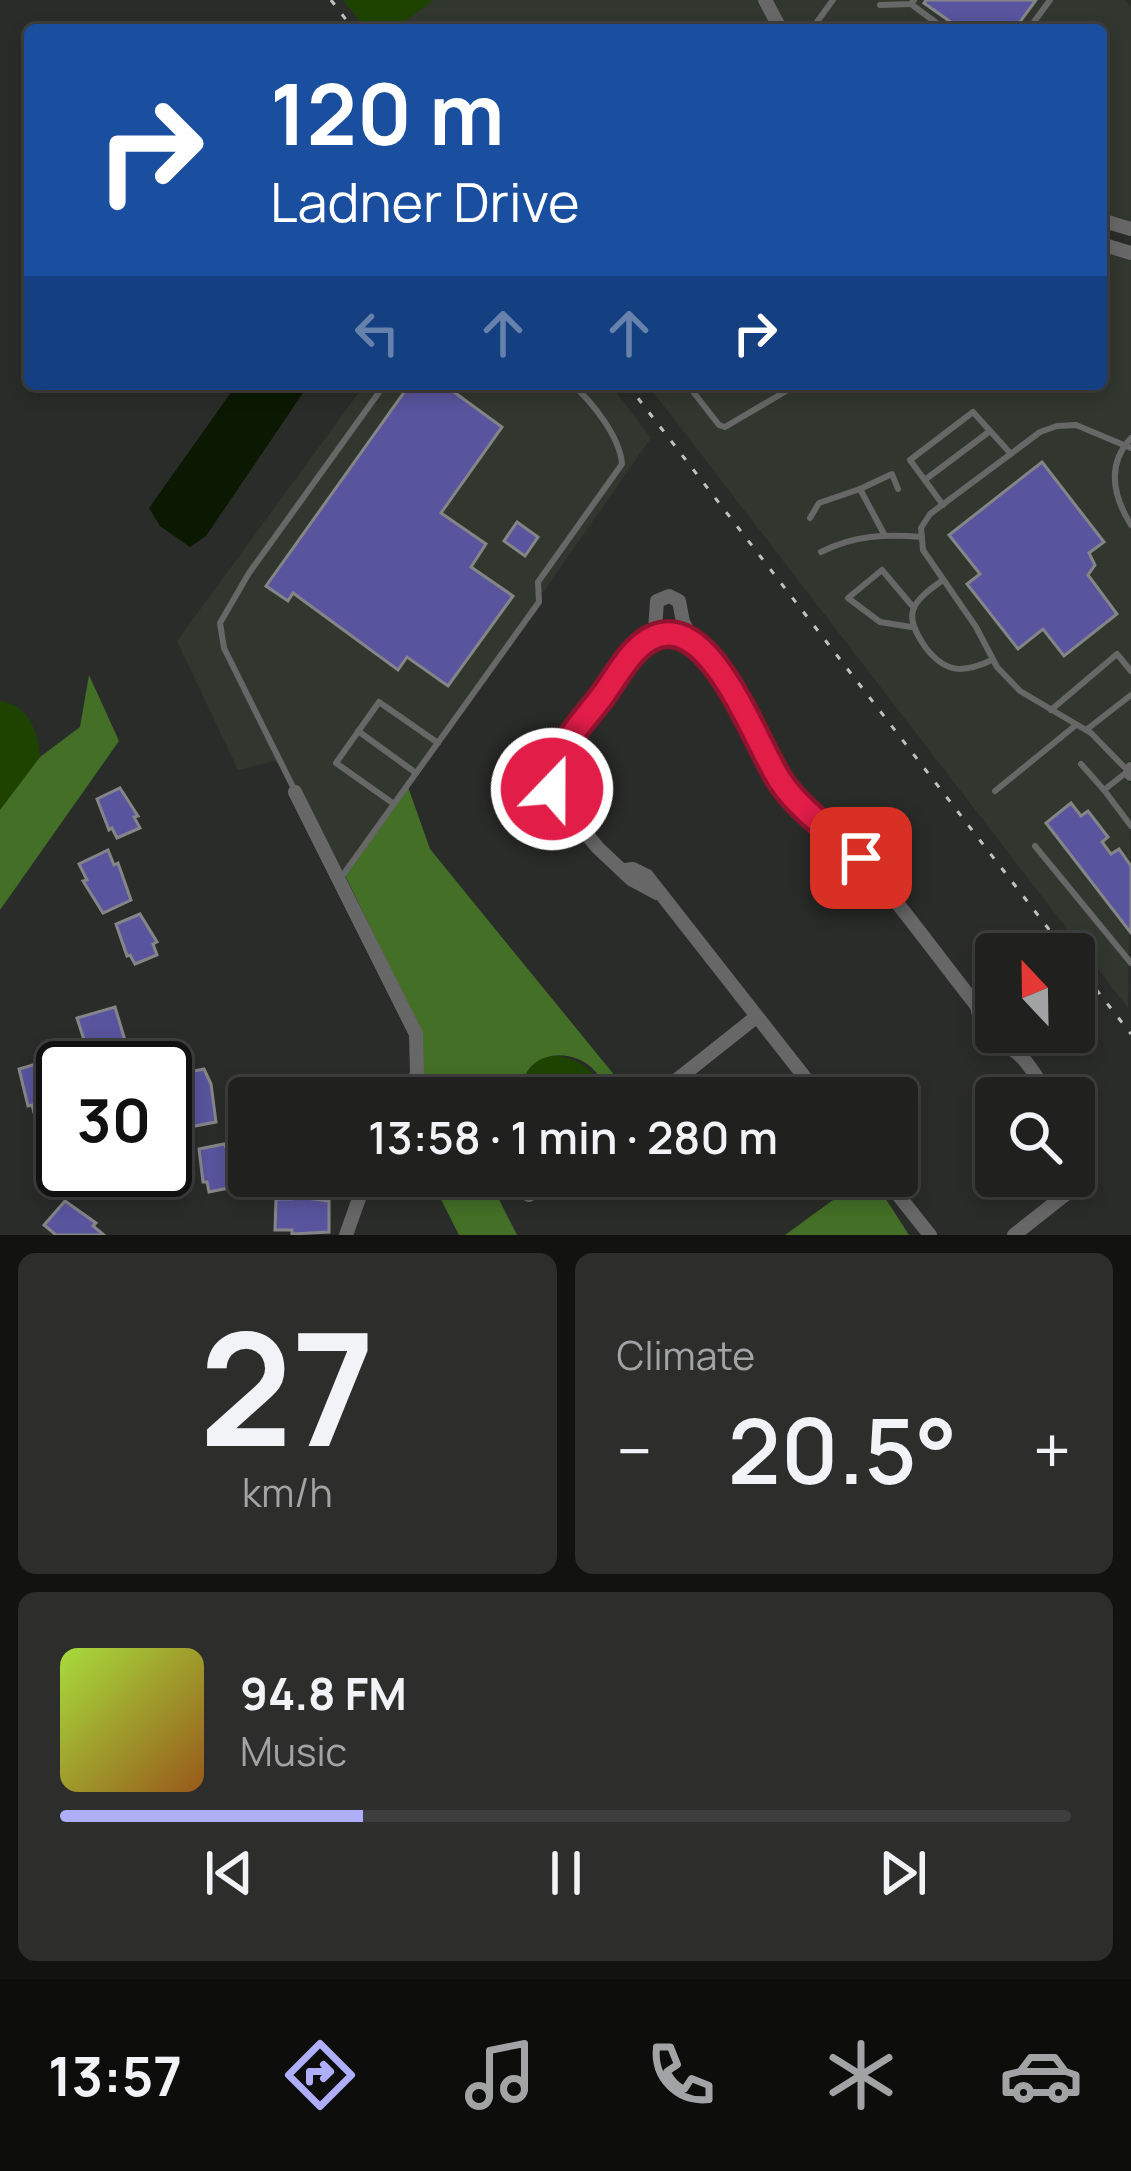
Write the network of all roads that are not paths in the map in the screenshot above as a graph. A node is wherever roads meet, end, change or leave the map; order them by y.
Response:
1 (912, 2) edge
2 (880, 5) dead end
3 (939, 24) edge
4 (381, 390) edge
5 (577, 390) edge
6 (692, 390) edge
7 (788, 390) edge
8 (990, 430) junction
9 (1131, 438) edge
10 (1127, 447) edge
11 (1011, 454) junction
12 (925, 480) junction
13 (860, 489) junction
14 (898, 489) dead end
15 (943, 505) junction
16 (811, 518) dead end
17 (1131, 525) edge
18 (884, 534) junction
19 (922, 537) junction
20 (821, 552) dead end
21 (943, 580) junction
22 (914, 608) junction
23 (911, 627) junction
24 (648, 640) junction
25 (692, 640) junction
26 (994, 660) junction
27 (1131, 670) edge
28 (1131, 695) edge
29 (1051, 710) junction
30 (1076, 724) junction
31 (1086, 730) junction
32 (358, 731) junction
33 (438, 743) junction
34 (556, 761) junction
35 (1081, 764) dead end
36 (1130, 771) edge
37 (416, 773) junction
38 (1103, 790) junction
39 (995, 791) dead end
40 (295, 792) joint
41 (559, 801) junction
42 (394, 804) junction
43 (1131, 826) edge
44 (1035, 846) dead end
45 (340, 879) junction
46 (1131, 963) edge
47 (975, 1003) edge
48 (756, 1017) junction
49 (1014, 1053) edge
50 (415, 1077) edge
51 (681, 1077) edge
52 (804, 1077) edge
53 (1034, 1077) edge
54 (360, 1197) edge
55 (900, 1197) edge
56 (1062, 1197) edge
57 (346, 1235) edge
58 (930, 1235) edge
59 (1014, 1235) edge

1 - 2 lane
1 - 3 lane
4 - 40 lane
5 - 33 lane
6 - 7 lane
8 - 11 lane
8 - 12 lane
8 - 12 lane
9 - 10 lane
10 - 11 lane
10 - 17 lane
11 - 15 lane
12 - 15 lane
13 - 14 lane
13 - 16 lane
13 - 18 lane
15 - 19 lane
18 - 19 lane
18 - 20 lane
19 - 21 lane
21 - 22 lane
21 - 26 lane
22 - 23 lane
22 - 23 lane
23 - 26 lane
24 - 25 street
24 - 25 street
24 - 34 street
25 - 47 street
26 - 29 lane
27 - 29 lane
28 - 31 lane
29 - 30 lane
30 - 31 lane
30 - 39 lane
31 - 36 lane
32 - 33 lane
32 - 37 lane
32 - 42 lane
33 - 37 lane
34 - 41 street
34 - 41 street
35 - 38 lane
36 - 38 lane
37 - 42 lane
38 - 43 lane
40 - 45 street
41 - 48 street
42 - 45 lane
44 - 46 lane
45 - 50 street
48 - 51 street
48 - 52 street
49 - 53 street
54 - 57 street
55 - 58 street
56 - 59 street

